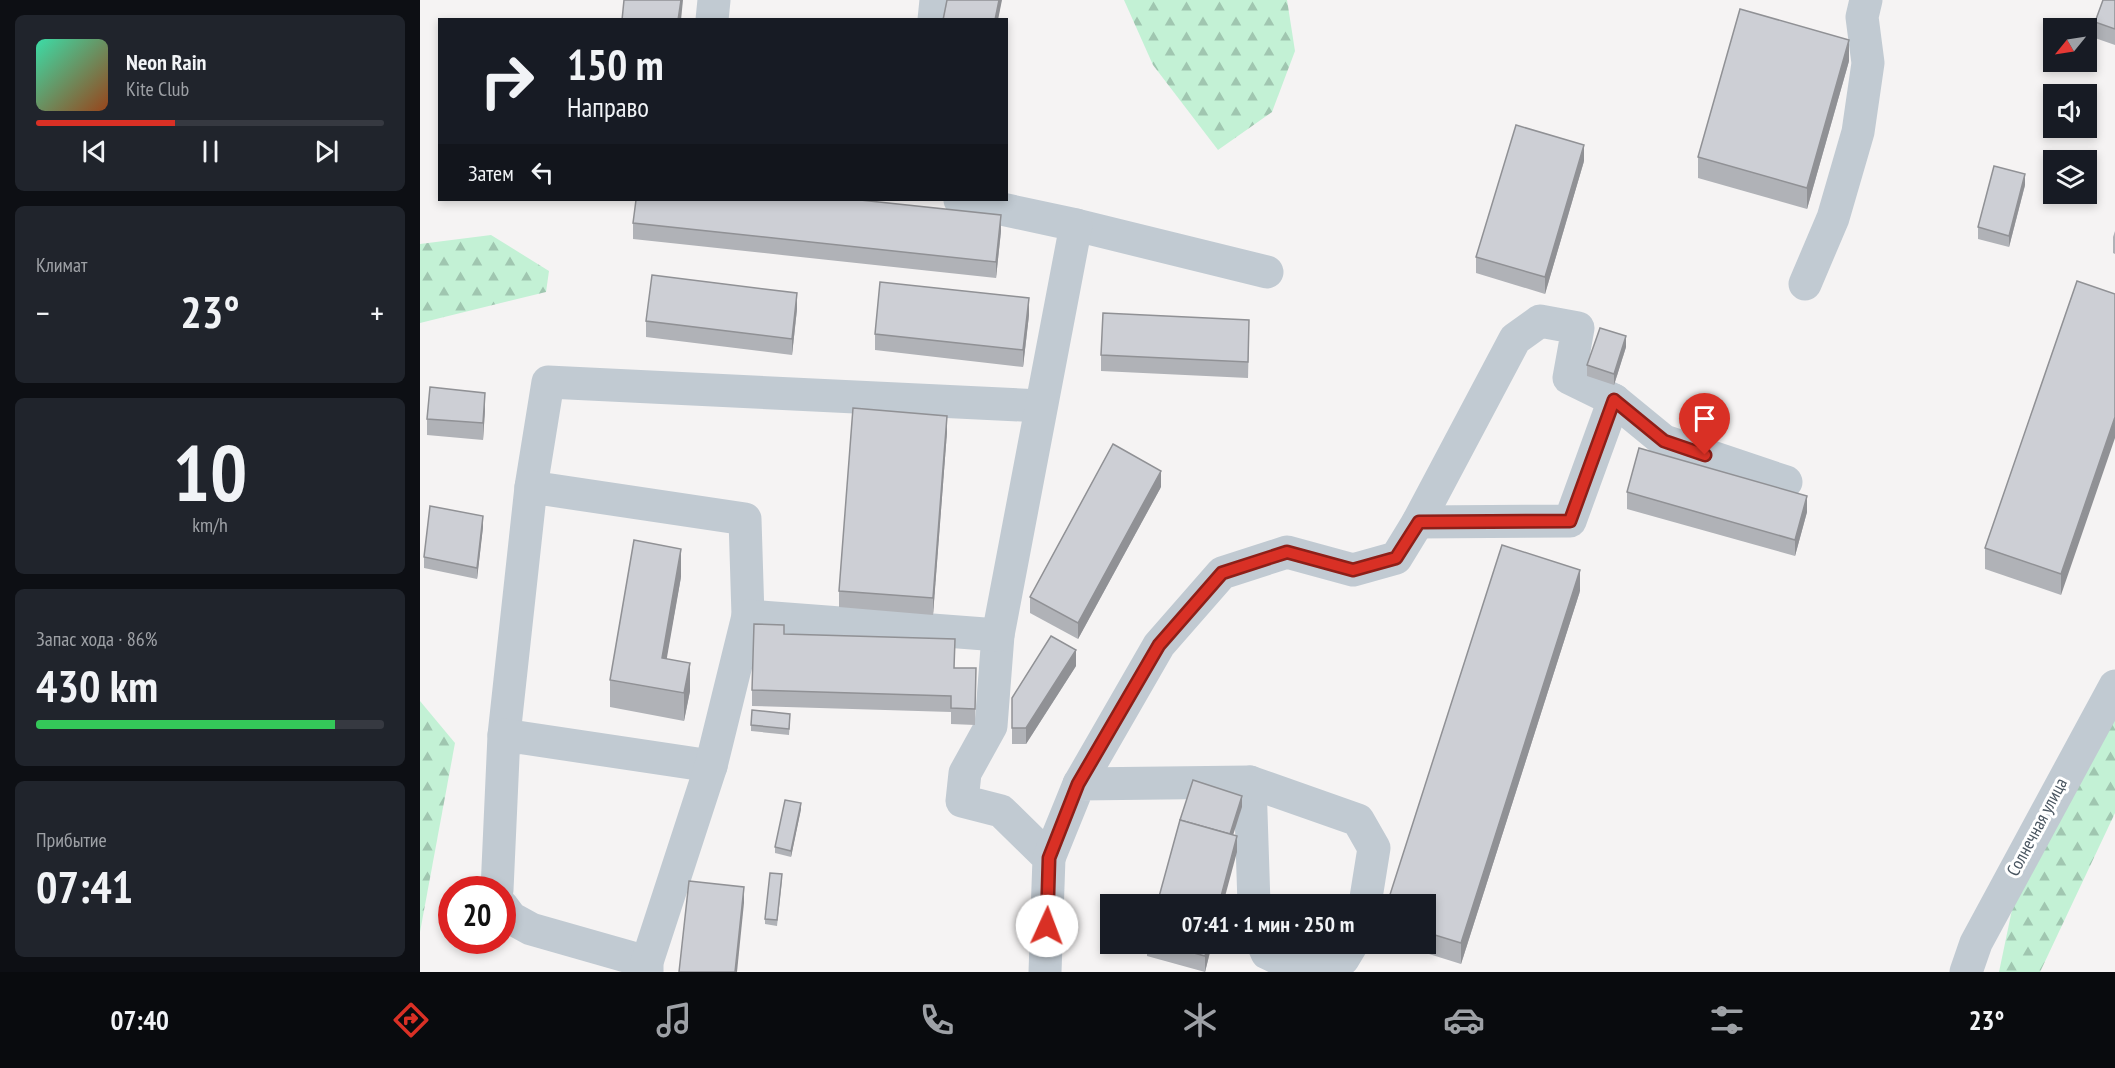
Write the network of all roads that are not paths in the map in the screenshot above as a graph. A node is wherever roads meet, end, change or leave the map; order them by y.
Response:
1 (714, 0) edge
2 (936, 0) edge
3 (1866, 0) edge
4 (712, 18) edge
5 (934, 18) edge
6 (965, 201) edge
7 (1076, 225) junction
8 (1267, 272) dead end
9 (1804, 284) dead end
10 (1614, 400) junction
11 (1041, 406) junction
12 (1786, 482) dead end
13 (531, 487) junction
14 (1419, 522) junction
15 (748, 616) junction
16 (998, 635) junction
17 (2115, 686) edge
18 (504, 735) junction
19 (711, 766) junction
20 (1250, 782) junction
21 (1078, 784) junction
22 (1049, 858) junction
23 (498, 876) edge
24 (1254, 894) edge
25 (1367, 894) edge
26 (516, 921) edge
27 (1269, 954) edge
28 (1346, 954) edge
29 (647, 967) edge
30 (1046, 972) edge
31 (1966, 972) edge

1 - 4 street
2 - 5 street
3 - 9 street
6 - 7 street
7 - 8 street
7 - 11 street
10 - 12 street
10 - 14 street
10 - 14 street
11 - 13 street
11 - 16 street
13 - 15 street
13 - 18 street
14 - 21 street
15 - 16 street
15 - 19 street
16 - 22 street
17 - 31 street, Солнечная улица
18 - 19 street
18 - 23 street
19 - 29 street
20 - 21 street
20 - 24 street
20 - 25 street
21 - 22 street
22 - 30 street
26 - 29 street
27 - 28 street

